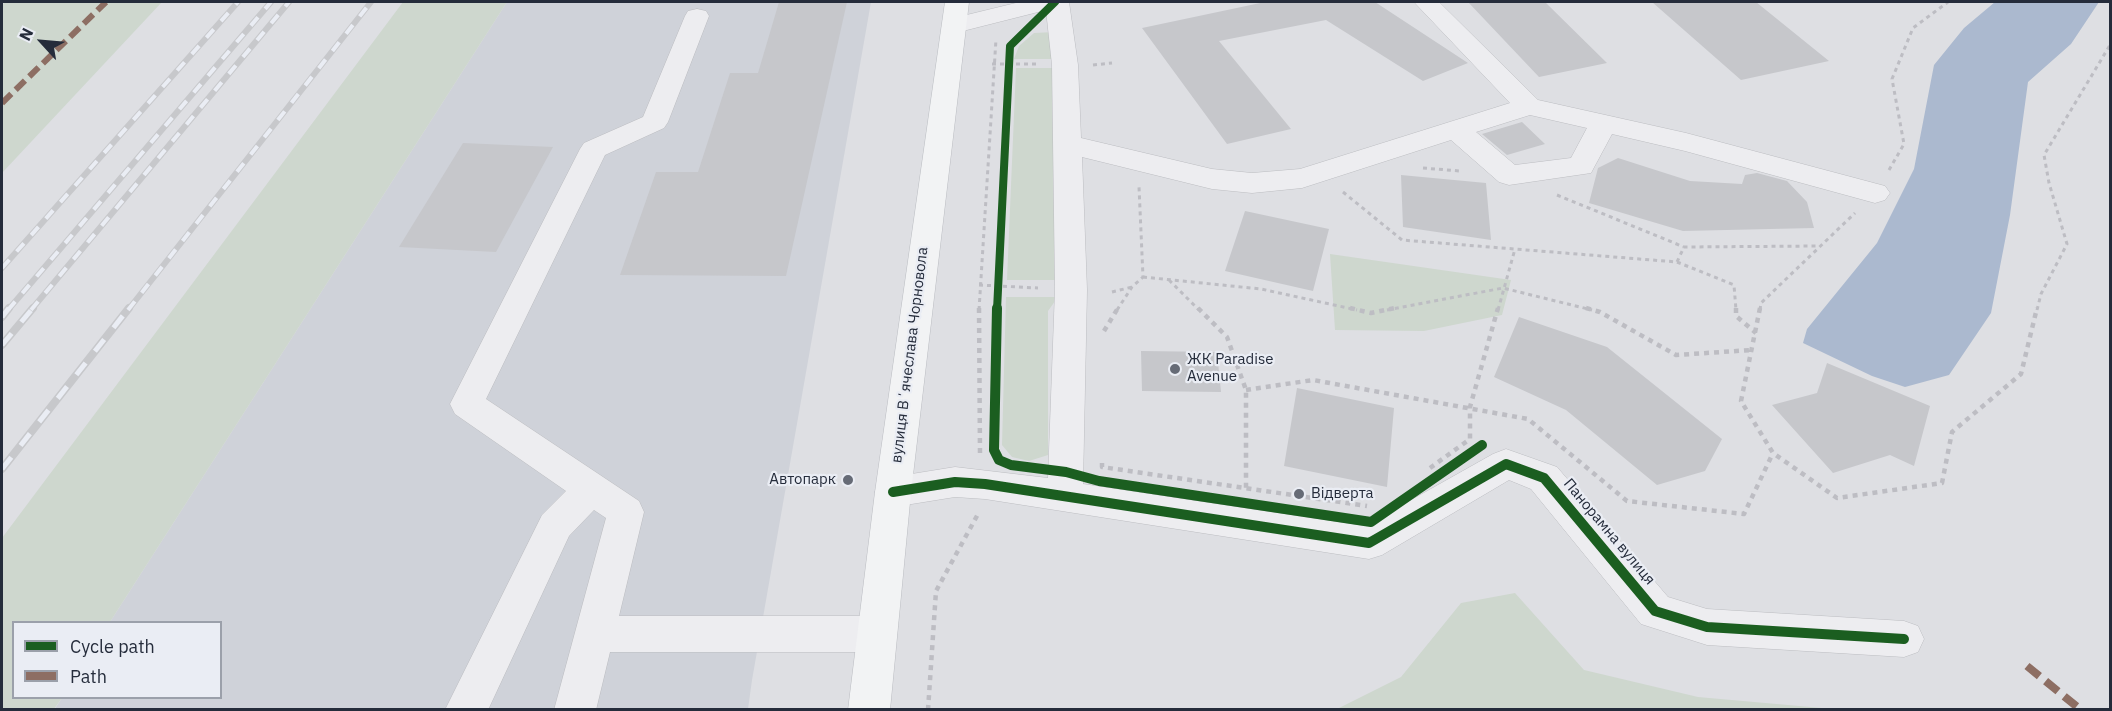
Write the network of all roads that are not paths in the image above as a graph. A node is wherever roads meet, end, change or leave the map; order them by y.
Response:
1 (1048, 2) edge
2 (1057, 2) edge
3 (1426, 2) edge
4 (956, 13) edge
5 (697, 16) dead end
6 (1529, 106) junction
7 (1604, 123) junction
8 (1455, 129) junction
9 (1067, 144) junction
10 (1875, 193) road end
11 (592, 488) junction
12 (892, 492) junction
13 (1065, 496) junction
14 (594, 634) junction
15 (877, 634) junction
16 (1904, 639) dead end
17 (466, 710) edge
18 (575, 710) edge
19 (869, 710) edge

1 - 4 street
2 - 9 street
3 - 6 street
4 - 12 main road, вулиця Вʼячеслава Чорновола
5 - 11 street
6 - 7 street
6 - 8 street
7 - 8 street
7 - 10 street
8 - 9 street
9 - 13 street
11 - 14 street
11 - 17 street
12 - 13 street, Панорамна вулиця
12 - 15 main road, вулиця Вʼячеслава Чорновола
13 - 16 street, Панорамна вулиця
14 - 15 street
14 - 18 street
15 - 19 main road, вулиця Вʼячеслава Чорновола

